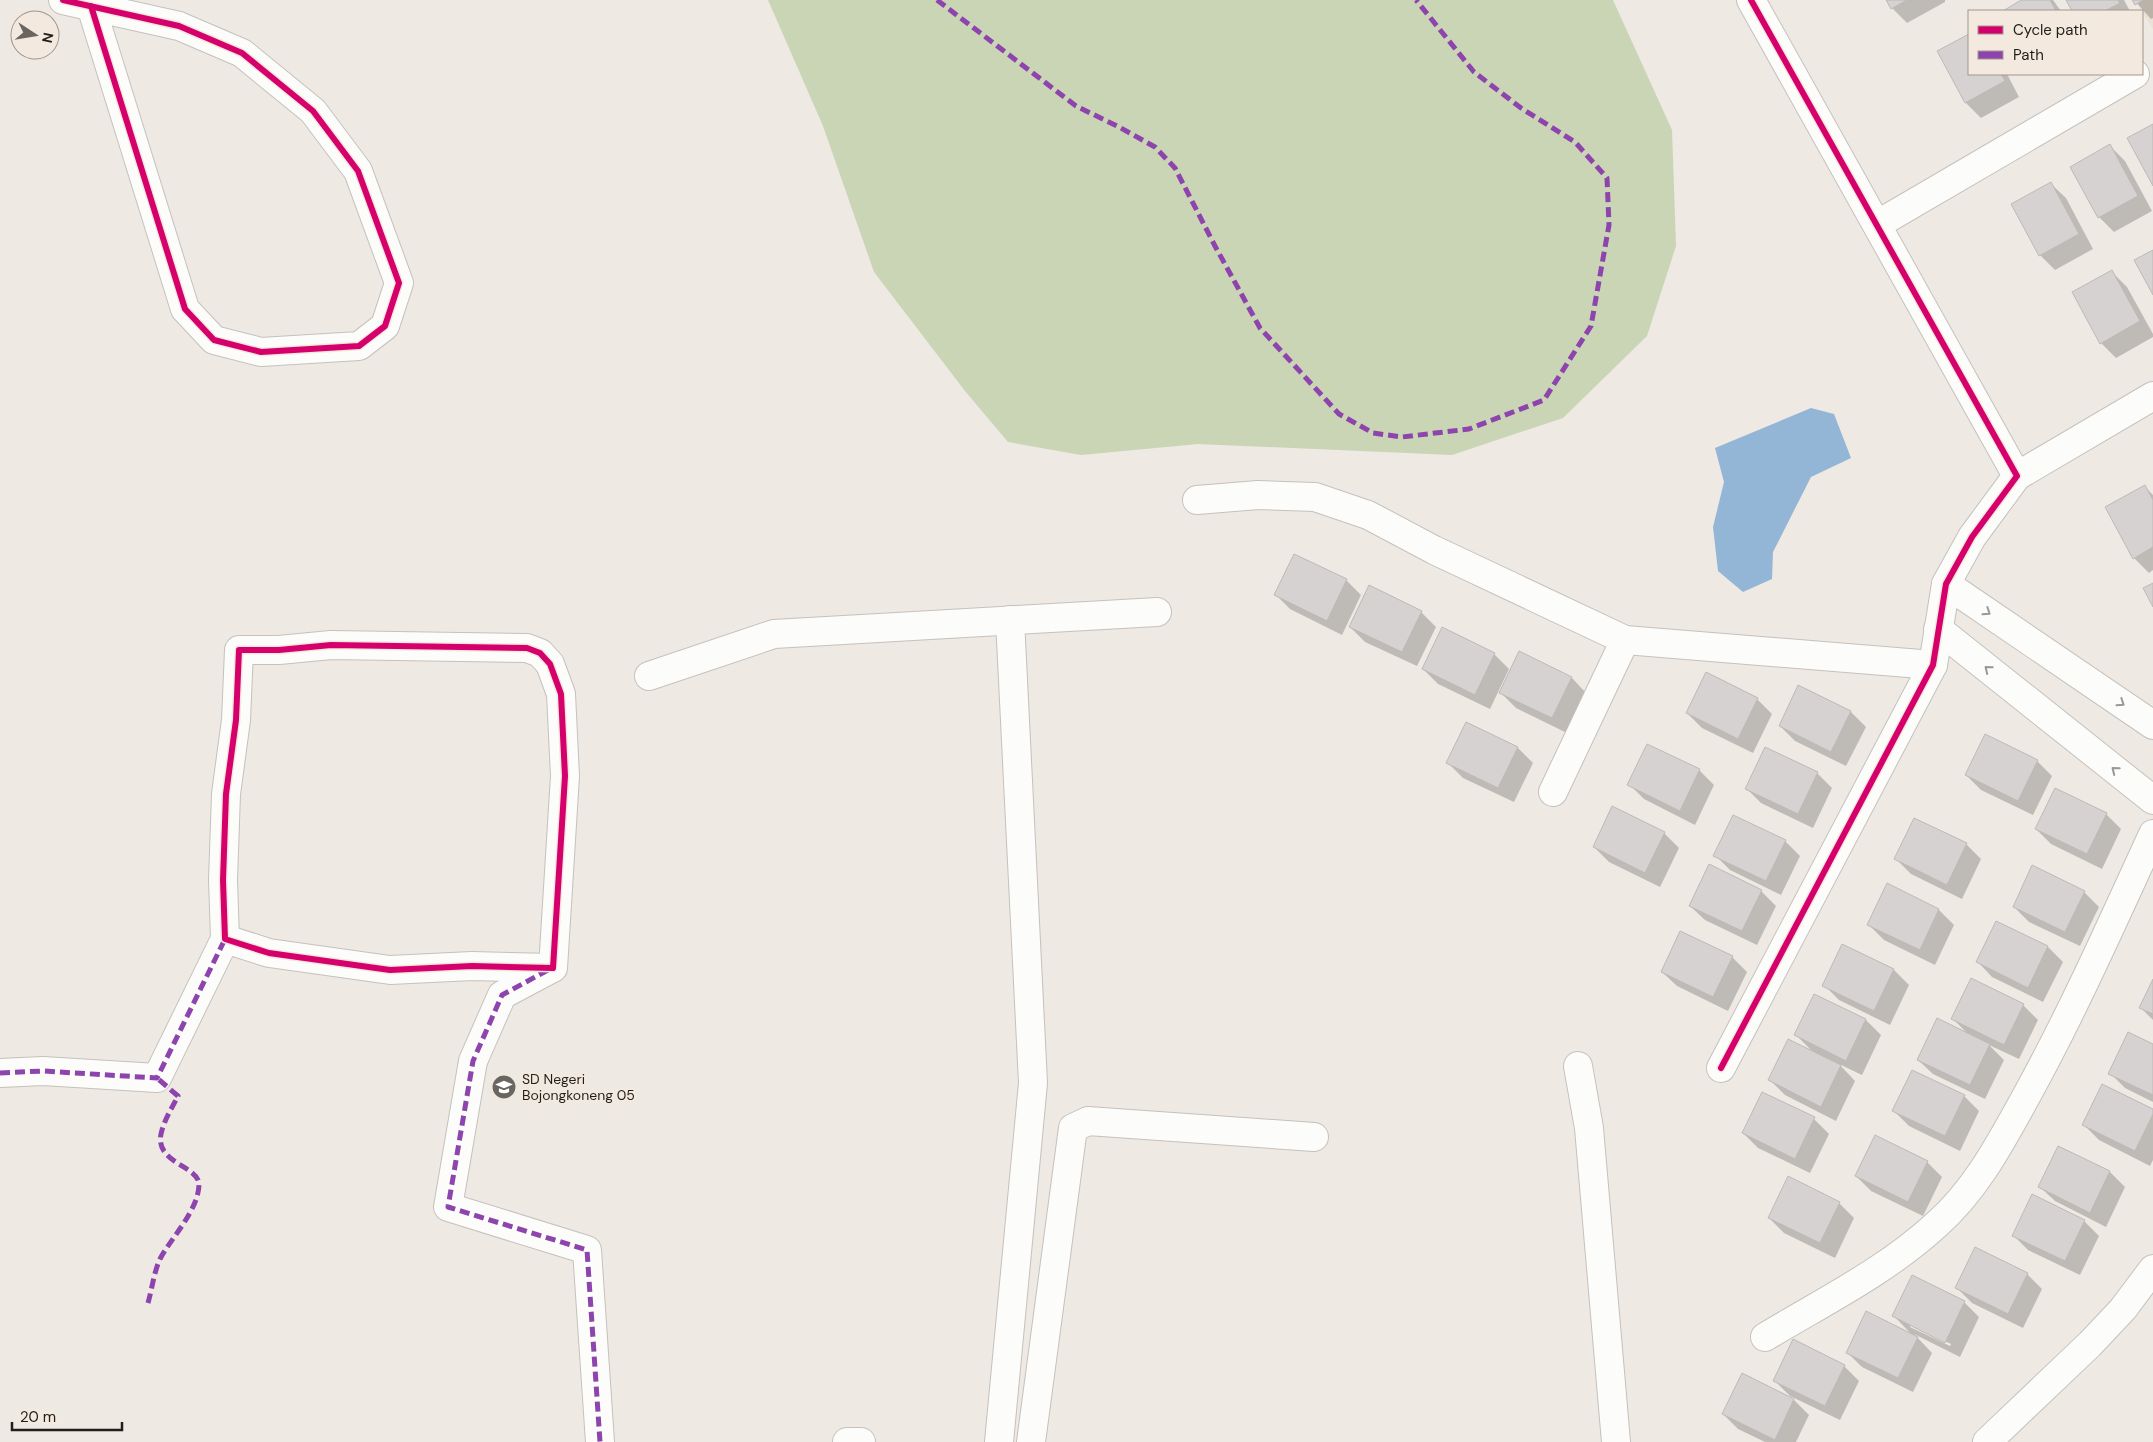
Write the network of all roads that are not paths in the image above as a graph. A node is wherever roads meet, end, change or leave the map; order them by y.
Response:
1 (63, 0) edge
2 (1751, 0) edge
3 (91, 6) junction
4 (2133, 75) edge
5 (1878, 224) junction
6 (2153, 396) edge
7 (2017, 476) junction
8 (1197, 500) dead end
9 (1946, 584) junction
10 (1156, 612) dead end
11 (1010, 620) junction
12 (1938, 629) junction
13 (1625, 640) junction
14 (1932, 664) junction
15 (650, 676) dead end
16 (2153, 725) edge
17 (1553, 792) dead end
18 (2153, 800) edge
19 (2153, 834) edge
20 (225, 939) junction
21 (553, 968) junction
22 (1578, 1066) dead end
23 (1721, 1068) dead end
24 (0, 1073) edge
25 (1314, 1137) dead end
26 (2153, 1269) edge
27 (1766, 1337) dead end
28 (600, 1442) edge
29 (847, 1442) edge
30 (861, 1442) edge
31 (999, 1442) edge
32 (1031, 1442) edge
33 (1616, 1442) edge
34 (1987, 1442) edge

1 - 3 street
2 - 5 street
3 - 3 street
4 - 5 street
5 - 7 street
6 - 7 street
7 - 9 street
8 - 13 street
9 - 12 street
9 -> 16 street
10 - 11 street
11 - 15 street
11 - 31 street
12 - 14 street
18 -> 12 street
13 - 14 street
13 - 17 street
14 - 23 street
19 - 27 street
20 - 21 street
20 - 21 street
20 - 24 street
21 - 28 street
22 - 33 street
25 - 32 street
26 - 34 street
29 - 30 street

